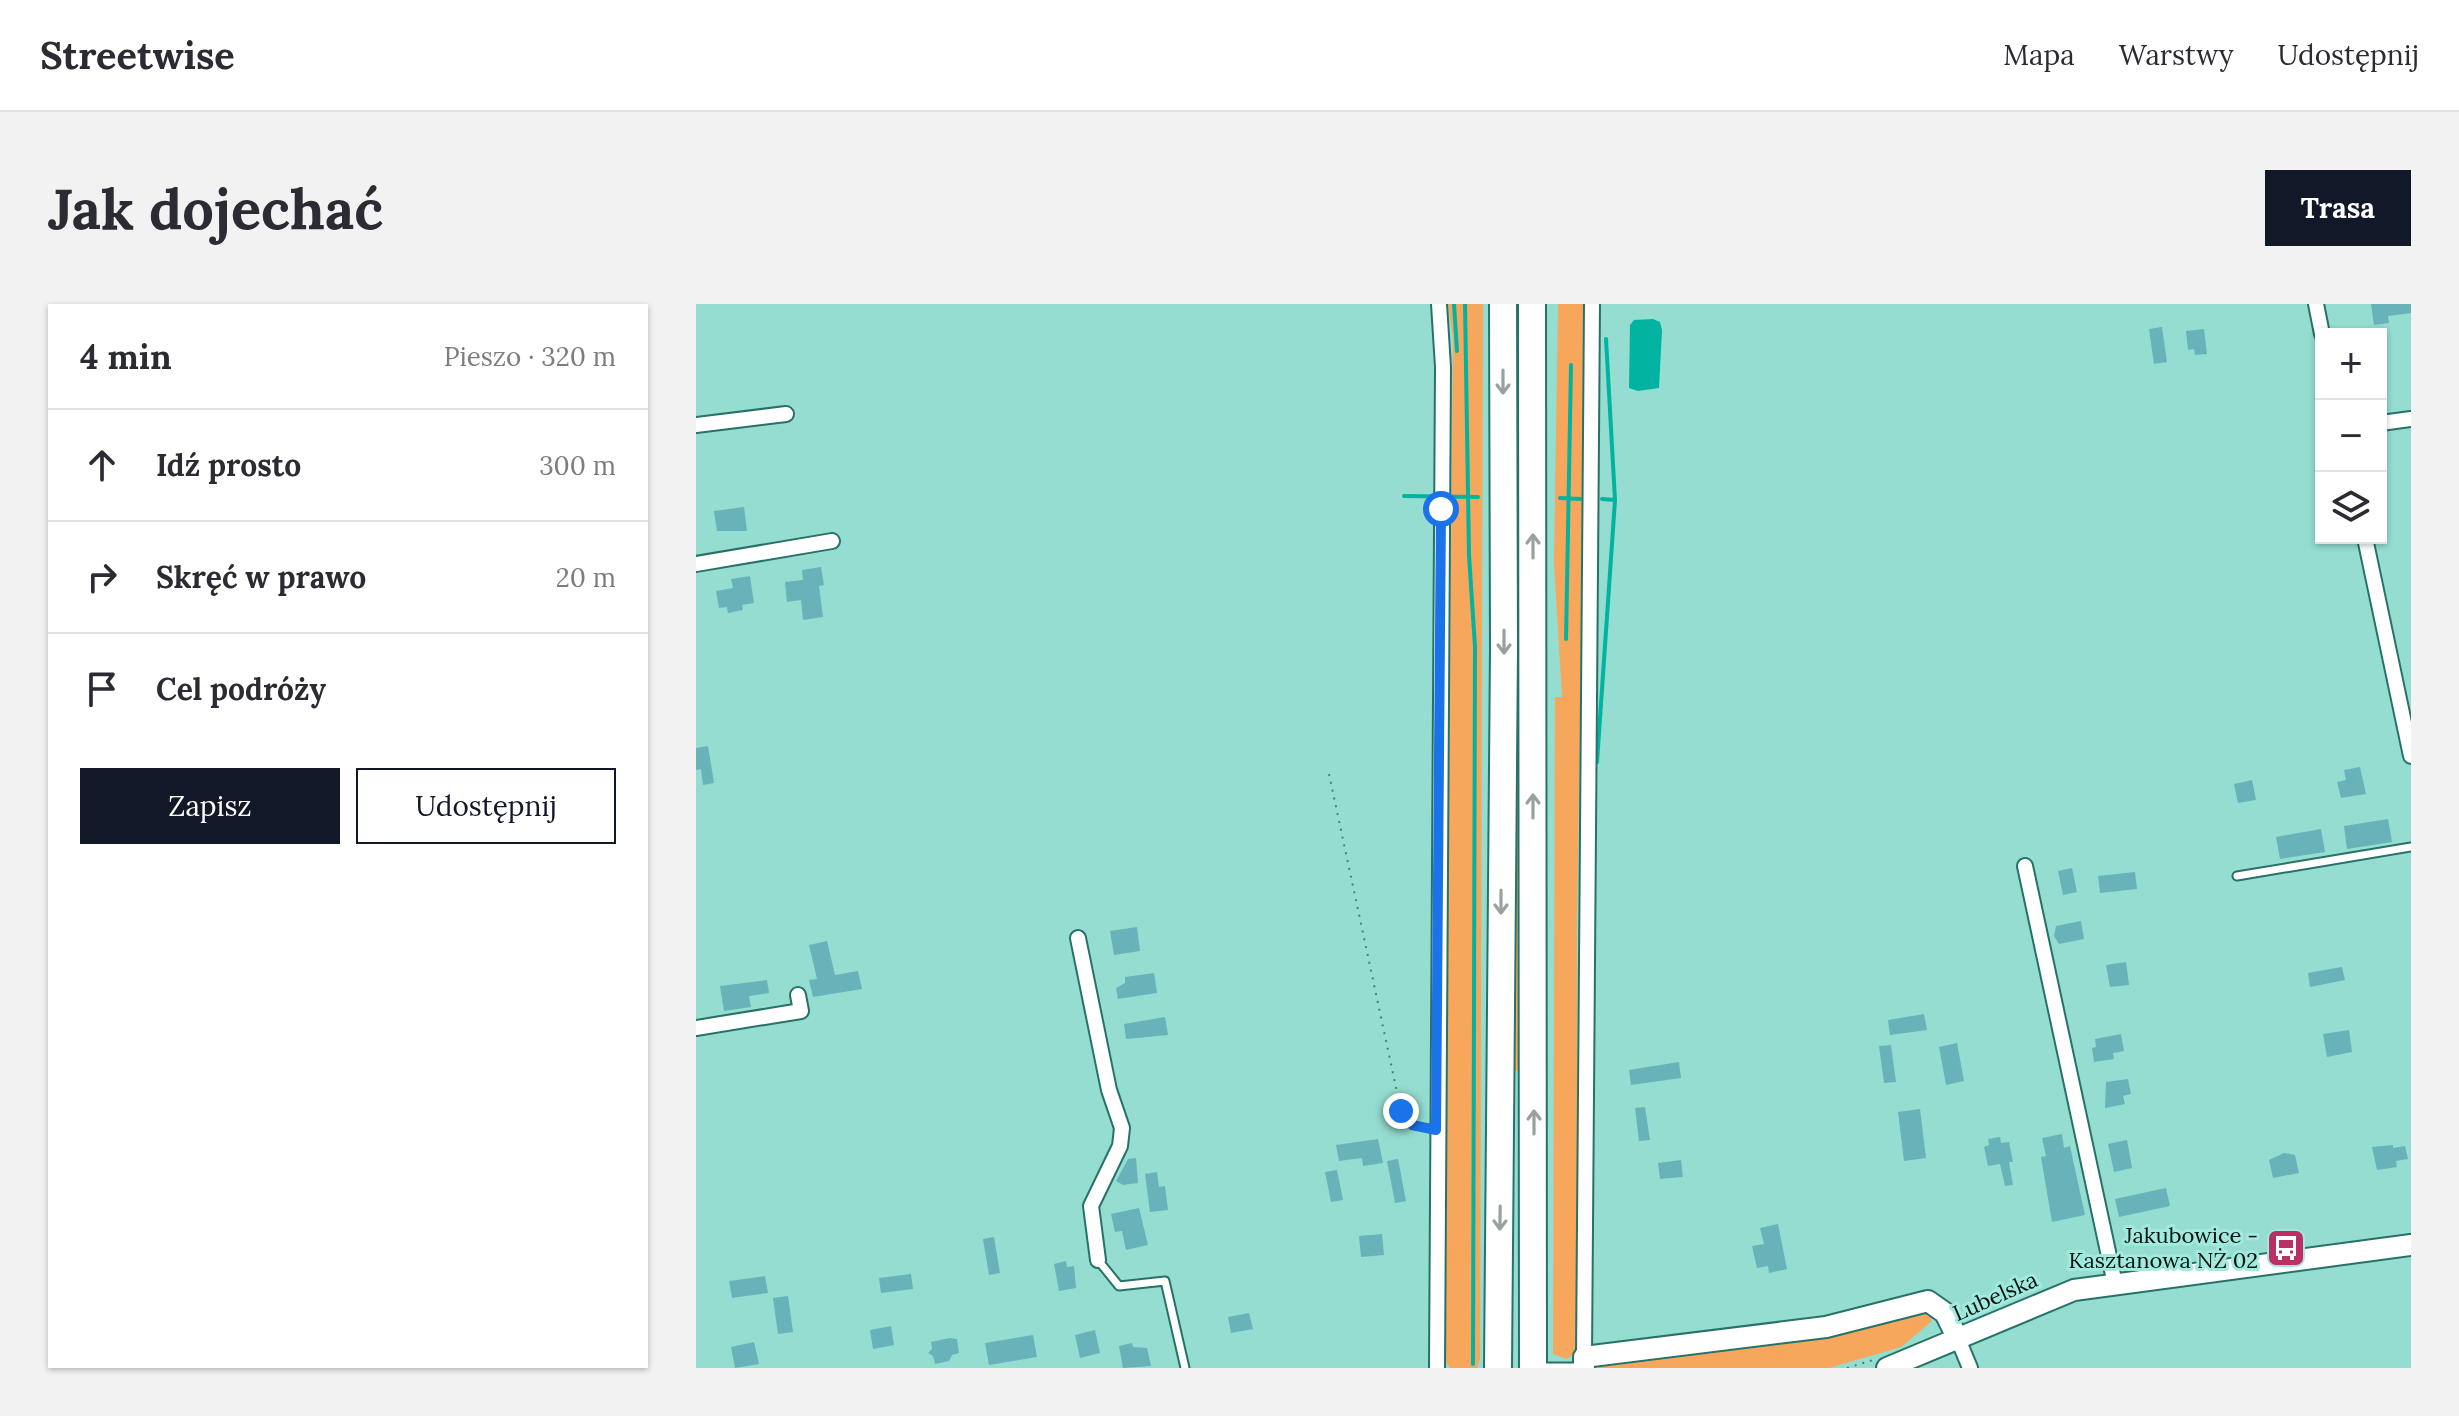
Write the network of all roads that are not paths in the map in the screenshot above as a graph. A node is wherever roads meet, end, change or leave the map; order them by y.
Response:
1 (1439, 304) edge
2 (1503, 304) edge
3 (1532, 304) edge
4 (1592, 304) edge
5 (2316, 304) edge
6 (2321, 328) edge
7 (786, 414) dead end
8 (2411, 419) edge
9 (2387, 422) edge
10 (696, 425) edge
11 (832, 541) dead end
12 (2366, 544) edge
13 (696, 564) edge
14 (2411, 756) edge
15 (2411, 847) edge
16 (2025, 866) dead end
17 (2237, 876) dead end
18 (1078, 938) dead end
19 (798, 995) dead end
20 (696, 1028) edge
21 (1517, 1181) junction
22 (2411, 1245) edge
23 (1098, 1260) joint
24 (2115, 1284) junction
25 (1958, 1339) junction
26 (1584, 1364) edge
27 (1533, 1367) edge
28 (1185, 1368) edge
29 (1437, 1368) edge
30 (1498, 1368) edge
31 (1887, 1368) edge
32 (1970, 1368) edge

1 - 29 street
2 -> 21 highway
21 -> 3 highway
4 - 26 street
5 - 6 street
7 - 10 street
8 - 9 street
11 - 13 street
12 - 14 street
15 - 17 lane
16 - 24 street
18 - 23 street
19 - 20 street
21 - 27 highway
21 -> 30 highway
22 - 24 street, Lubelska
23 - 28 lane
24 - 25 street, Lubelska
25 - 26 street
25 - 31 street, Lubelska
25 - 32 street
26 - 27 lane

